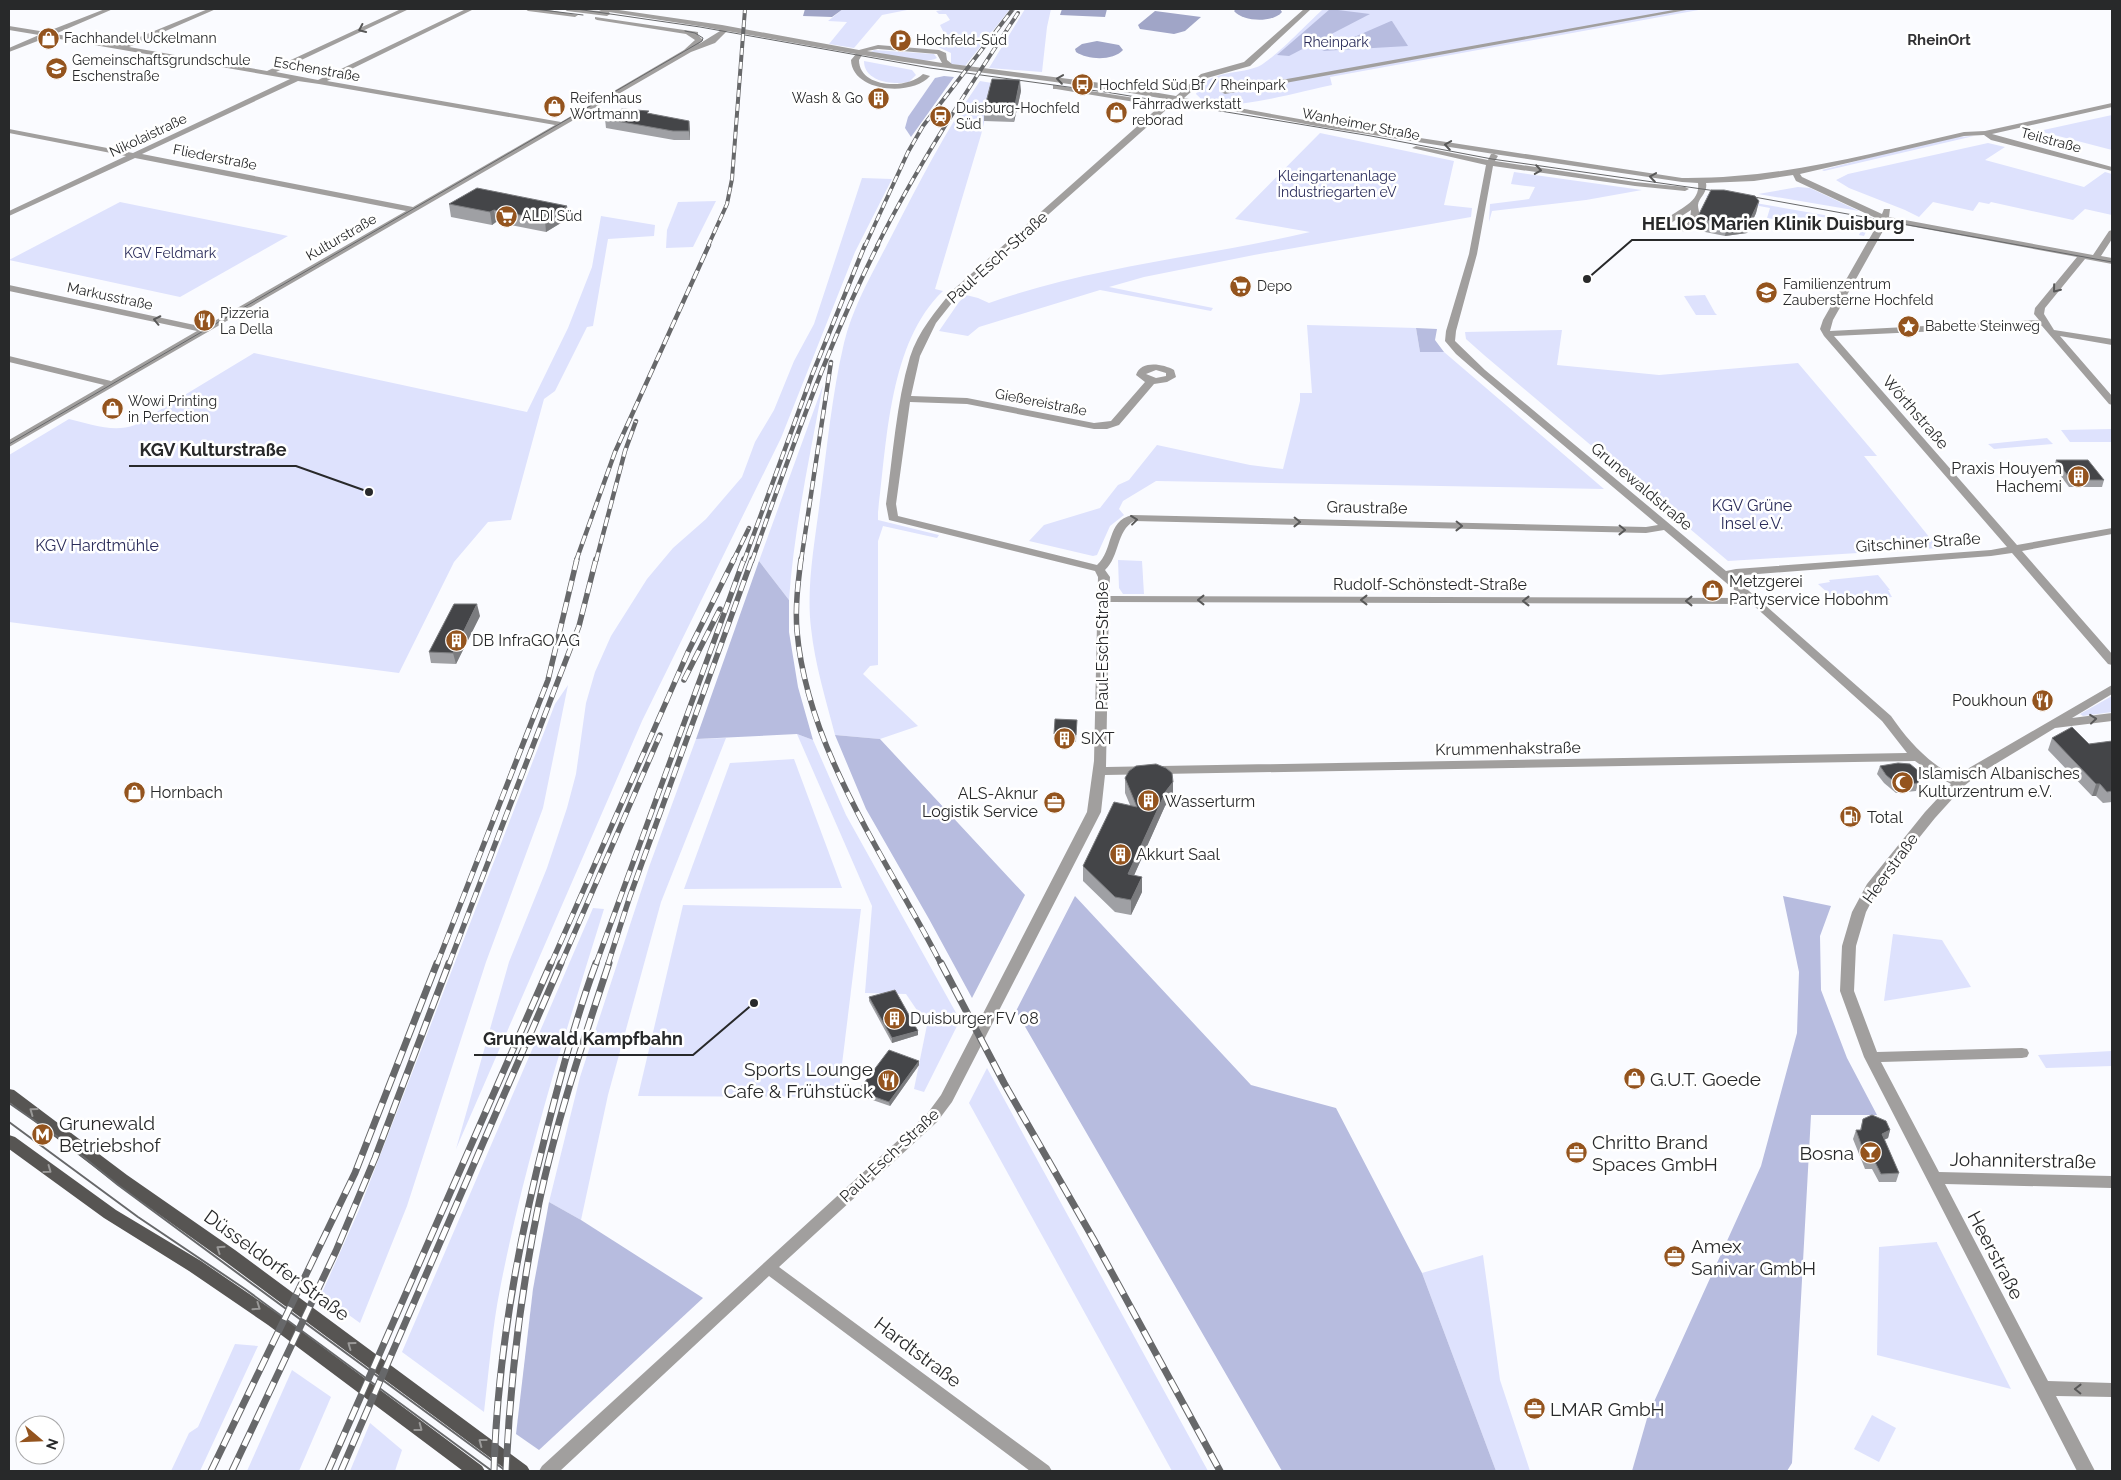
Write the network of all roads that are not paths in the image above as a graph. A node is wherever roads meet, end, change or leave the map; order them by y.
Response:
1 (110, 9) edge
2 (213, 9) edge
3 (406, 9) edge
4 (471, 9) edge
5 (528, 9) edge
6 (567, 9) edge
7 (627, 9) edge
8 (1308, 9) edge
9 (1689, 9) edge
10 (597, 10) edge
11 (722, 27) junction
12 (9, 28) edge
13 (689, 32) junction
14 (46, 34) junction
15 (120, 48) junction
16 (9, 50) edge
17 (687, 52) junction
18 (943, 58) junction
19 (922, 65) junction
20 (950, 69) junction
21 (268, 73) junction
22 (932, 75) junction
23 (298, 78) junction
24 (319, 82) junction
25 (1225, 92) dead end
26 (1177, 99) junction
27 (1168, 105) junction
28 (2112, 105) edge
29 (561, 124) junction
30 (9, 131) edge
31 (1985, 133) junction
32 (1496, 153) junction
33 (134, 155) junction
34 (1490, 163) junction
35 (2112, 169) edge
36 (1797, 175) junction
37 (1810, 177) junction
38 (1702, 185) junction
39 (1694, 205) dead end
40 (415, 210) junction
41 (11, 211) edge
42 (1887, 215) junction
43 (2112, 233) edge
44 (1978, 236) junction
45 (2083, 256) junction
46 (2095, 258) junction
47 (2112, 261) edge
48 (9, 288) edge
49 (2044, 323) junction
50 (205, 330) junction
51 (2051, 332) junction
52 (1827, 334) junction
53 (2112, 342) edge
54 (9, 359) edge
55 (1151, 381) dead end
56 (113, 384) junction
57 (906, 399) junction
58 (2112, 402) edge
59 (9, 431) edge
60 (25, 435) junction
61 (9, 444) edge
62 (1666, 527) junction
63 (2112, 531) edge
64 (2014, 550) junction
65 (1099, 570) junction
66 (1724, 575) junction
67 (1105, 599) junction
68 (1755, 601) junction
69 (2112, 661) edge
70 (2112, 689) edge
71 (2112, 717) edge
72 (2039, 730) junction
73 (1917, 757) junction
74 (1099, 771) junction
75 (1959, 783) junction
76 (2022, 1053) dead end
77 (1871, 1057) junction
78 (9, 1094) edge
79 (9, 1141) edge
80 (1934, 1178) junction
81 (2112, 1182) edge
82 (768, 1267) junction
83 (2044, 1388) junction
84 (2112, 1390) edge
85 (476, 1471) edge
86 (521, 1471) edge
87 (548, 1471) edge
88 (1043, 1471) edge
89 (2086, 1471) edge

1 - 14 street
2 - 15 street
3 -> 21 street
4 - 24 street
5 - 13 street
6 - 10 street, Wanheimer Straße
7 - 11 street
8 - 26 street, Paul-Esch-Straße
9 - 25 street
10 - 19 street, Wanheimer Straße
11 - 13 street
11 - 17 street
12 - 14 street, Eschenstraße
13 - 17 street
14 - 15 street, Eschenstraße
14 - 16 street
15 - 21 street, Eschenstraße
17 - 29 street, Kulturstraße
18 - 19 street, Wanheimer Straße
18 - 20 street
18 - 22 street
19 - 20 street, Wanheimer Straße
19 - 22 street
20 - 22 street
26 -> 20 street, Wanheimer Straße
20 - 27 street, Wanheimer Straße
21 - 23 street, Eschenstraße
23 - 24 street, Eschenstraße
23 - 33 street, Nikolaistraße
24 - 29 street, Eschenstraße
26 - 27 street, Paul-Esch-Straße
32 -> 26 street, Wanheimer Straße
27 - 34 street, Wanheimer Straße
27 - 57 street, Paul-Esch-Straße
28 - 31 street
29 - 40 street, Kulturstraße
30 - 33 street, Fliederstraße
31 - 35 street, Teilstraße
31 - 36 street
31 - 37 street
32 - 34 street, Grunewaldstraße
38 -> 32 street, Wanheimer Straße
33 - 40 street, Fliederstraße
33 - 41 street, Nikolaistraße
34 -> 38 street, Wanheimer Straße
34 - 62 street, Grunewaldstraße
36 - 37 street, Wanheimer Straße
36 - 38 street, Wanheimer Straße
36 - 42 street
37 - 42 street
38 - 39 street
40 - 50 street, Kulturstraße
42 - 44 street
42 - 44 street
42 - 52 street
43 - 46 street
44 - 45 street
45 - 46 street
45 -> 49 street
46 - 47 street
50 -> 48 street, Markusstraße
49 - 51 street
49 - 52 street
50 - 56 street, Kulturstraße
51 - 53 street
51 - 58 street
52 - 64 street, Wörthstraße
54 - 56 street
55 - 57 street, Gießereistraße
56 - 60 street, Kulturstraße
57 - 65 street, Paul-Esch-Straße
59 - 60 street
60 - 61 street, Kulturstraße
65 -> 62 street, Graustraße
62 - 66 street, Grunewaldstraße
63 - 64 street, Gitschiner Straße
64 - 66 street, Gitschiner Straße
64 - 69 street, Wörthstraße
65 - 67 street, Paul-Esch-Straße
66 - 68 street, Grunewaldstraße
68 -> 67 street, Rudolf-Schönstedt-Straße
67 - 74 street, Paul-Esch-Straße
68 - 73 street, Grunewaldstraße
70 - 72 street, Heerstraße
72 -> 71 street, Heerstraße
72 - 75 street, Heerstraße
73 - 74 street, Krummenhakstraße
73 - 75 street, Grunewaldstraße
74 - 82 street, Paul-Esch-Straße
75 - 77 street, Heerstraße
76 - 77 street
77 - 80 street, Heerstraße
86 -> 78 main road, Düsseldorfer Straße
79 -> 85 main road
80 - 81 street, Johanniterstraße
80 - 83 street, Heerstraße
82 - 87 street, Paul-Esch-Straße
82 - 88 street, Hardtstraße
84 -> 83 street
83 - 89 street, Heerstraße

